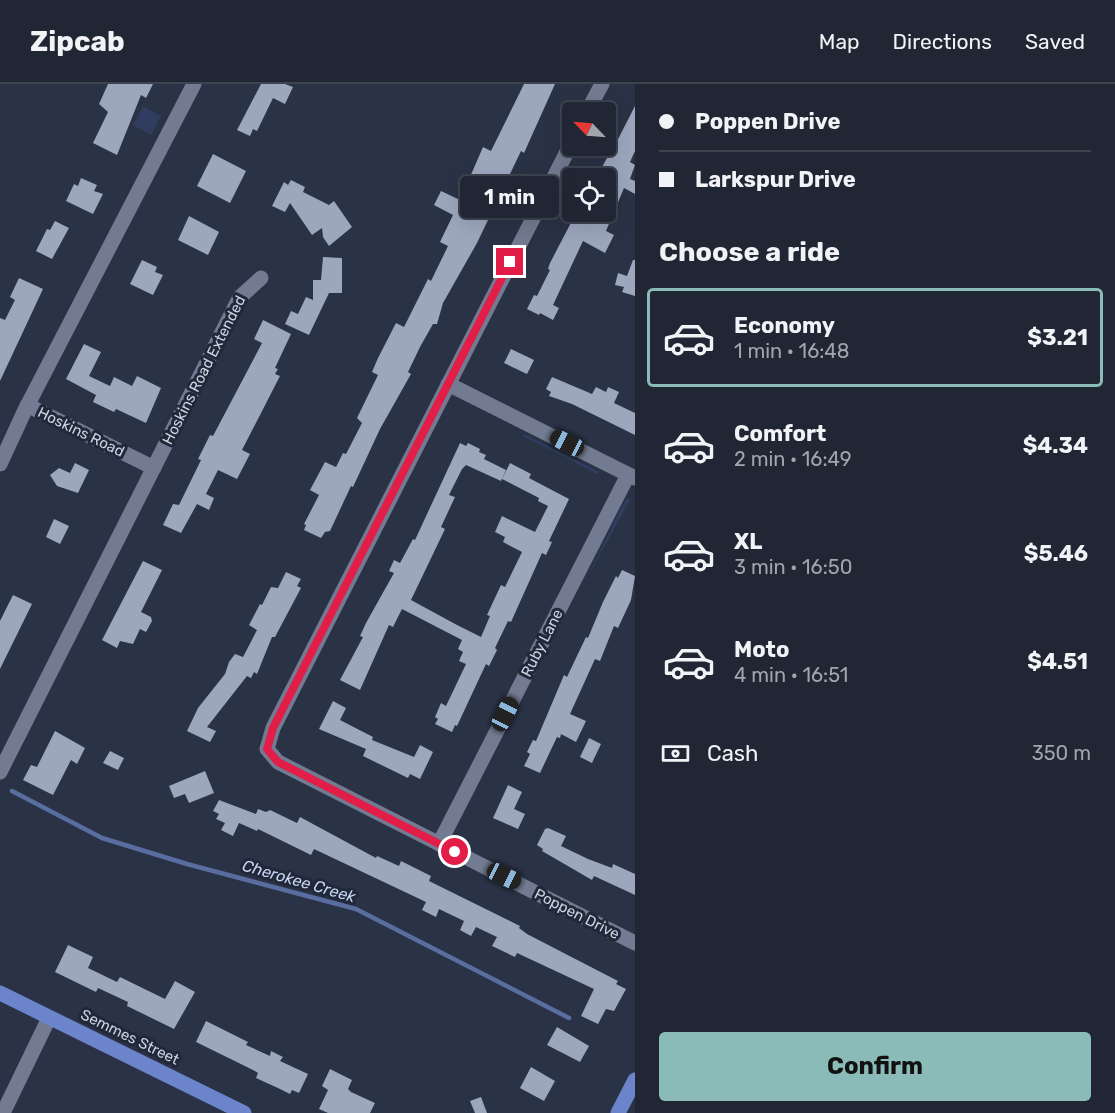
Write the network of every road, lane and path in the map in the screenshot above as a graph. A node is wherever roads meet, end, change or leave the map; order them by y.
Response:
1 (194, 84) edge
2 (602, 84) edge
3 (592, 102) edge
4 (565, 156) edge
5 (261, 278) dead end
6 (448, 384) junction
7 (27, 405) junction
8 (0, 464) edge
9 (154, 468) junction
10 (631, 476) edge
11 (0, 772) edge
12 (439, 844) junction
13 (635, 943) edge
14 (0, 993) edge
15 (49, 1018) junction
16 (635, 1080) edge
17 (3, 1113) edge
18 (244, 1113) edge
19 (618, 1113) edge

1 - 7 street, Hoskins Road
2 - 3 street
4 - 6 street
5 - 9 street, Hoskins Road Extended
6 - 10 street
6 - 12 street, Poppen Drive
7 - 8 street
7 - 9 street, Hoskins Road
9 - 11 street
10 - 12 street, Ruby Lane
12 - 13 street, Poppen Drive
14 - 15 main road, Semmes Street
15 - 17 street
15 - 18 main road, Semmes Street
16 - 19 main road

